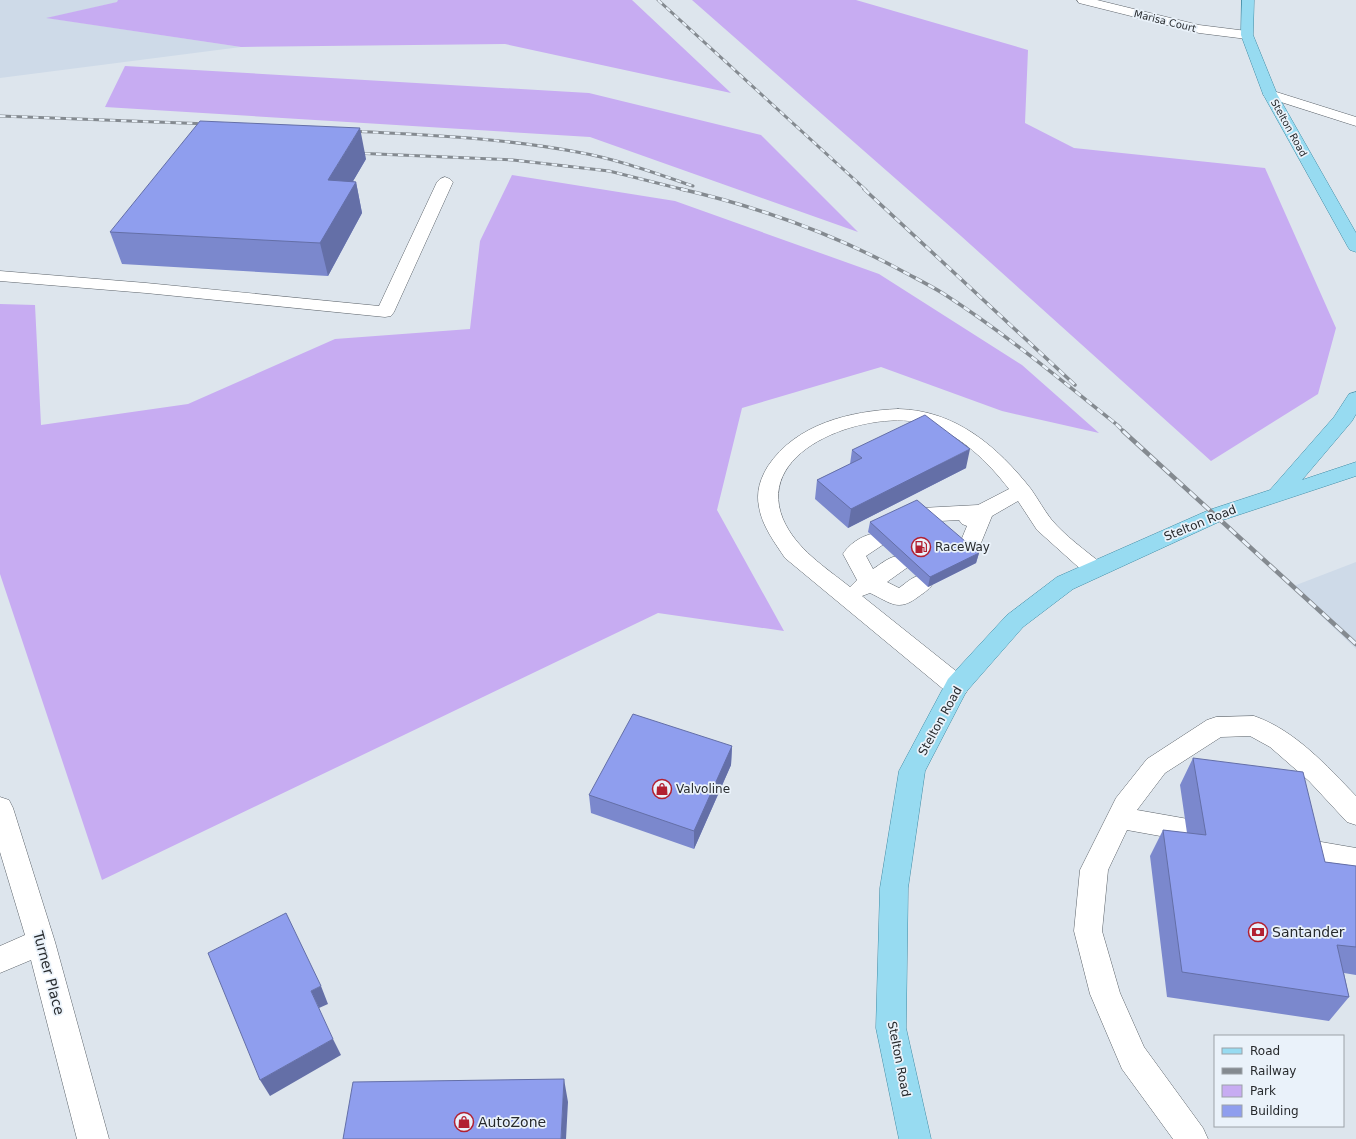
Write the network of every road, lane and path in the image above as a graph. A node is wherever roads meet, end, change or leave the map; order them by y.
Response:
1 (1083, 0) edge
2 (1248, 0) edge
3 (1248, 36) junction
4 (1270, 94) junction
5 (1356, 122) edge
6 (445, 182) dead end
7 (1356, 247) edge
8 (0, 276) edge
9 (1356, 398) edge
10 (1356, 469) edge
11 (1021, 491) junction
12 (1277, 495) junction
13 (983, 512) junction
14 (921, 516) edge
15 (943, 534) edge
16 (876, 539) edge
17 (966, 555) edge
18 (900, 562) edge
19 (1094, 569) junction
20 (923, 582) edge
21 (869, 583) junction
22 (848, 598) junction
23 (957, 686) junction
24 (0, 808) edge
25 (1356, 814) edge
26 (1120, 818) junction
27 (1188, 830) dead end
28 (1298, 850) edge
29 (1356, 860) edge
30 (41, 942) junction
31 (0, 960) edge
32 (93, 1139) edge
33 (915, 1139) edge
34 (1192, 1139) edge

1 - 3 street, Marisa Court
2 - 3 main road, Stelton Road
3 - 4 main road, Stelton Road
4 - 5 street
4 - 7 main road, Stelton Road
6 - 8 street
9 - 12 main road
10 - 12 main road, Stelton Road
11 - 13 street
11 - 19 street
11 - 22 street
12 - 19 main road, Stelton Road
13 - 14 street
13 - 15 street
13 - 17 street
16 - 21 street
18 - 21 street
19 - 23 main road, Stelton Road
20 - 21 street
21 - 22 street
22 - 23 street
23 - 33 main road, Stelton Road
24 - 30 street, Turner Place
25 - 26 street
26 - 27 street
26 - 34 street
28 - 29 street
30 - 31 street
30 - 32 street, Turner Place

